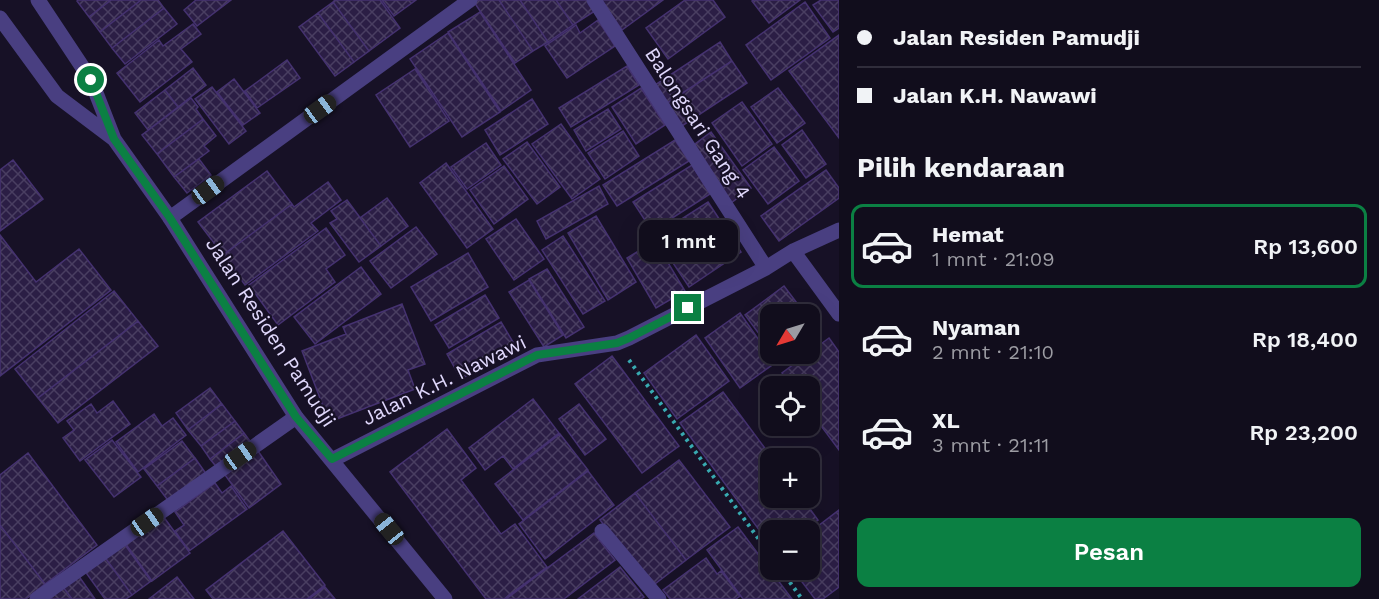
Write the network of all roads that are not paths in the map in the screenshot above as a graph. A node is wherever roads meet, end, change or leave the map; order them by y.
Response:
1 (38, 0) edge
2 (470, 0) edge
3 (594, 0) edge
4 (0, 18) edge
5 (114, 139) junction
6 (170, 218) junction
7 (839, 230) edge
8 (793, 251) junction
9 (766, 268) junction
10 (839, 314) edge
11 (296, 417) junction
12 (332, 459) junction
13 (602, 531) dead end
14 (37, 599) edge
15 (445, 599) edge
16 (659, 599) edge

1 - 5 street, Jalan Residen Pamudji
2 - 6 street
3 - 9 street, Balongsari Gang 4
4 - 5 street, Jalan Residen Pamudji
5 - 6 street, Jalan Residen Pamudji
6 - 11 street, Jalan Residen Pamudji
7 - 8 street, Jalan K.H. Nawawi
8 - 9 street, Jalan K.H. Nawawi
8 - 10 street
9 - 12 street, Jalan K.H. Nawawi
11 - 12 street, Jalan Residen Pamudji
11 - 14 street
12 - 15 street, Jalan Residen Pamudji
13 - 16 street

